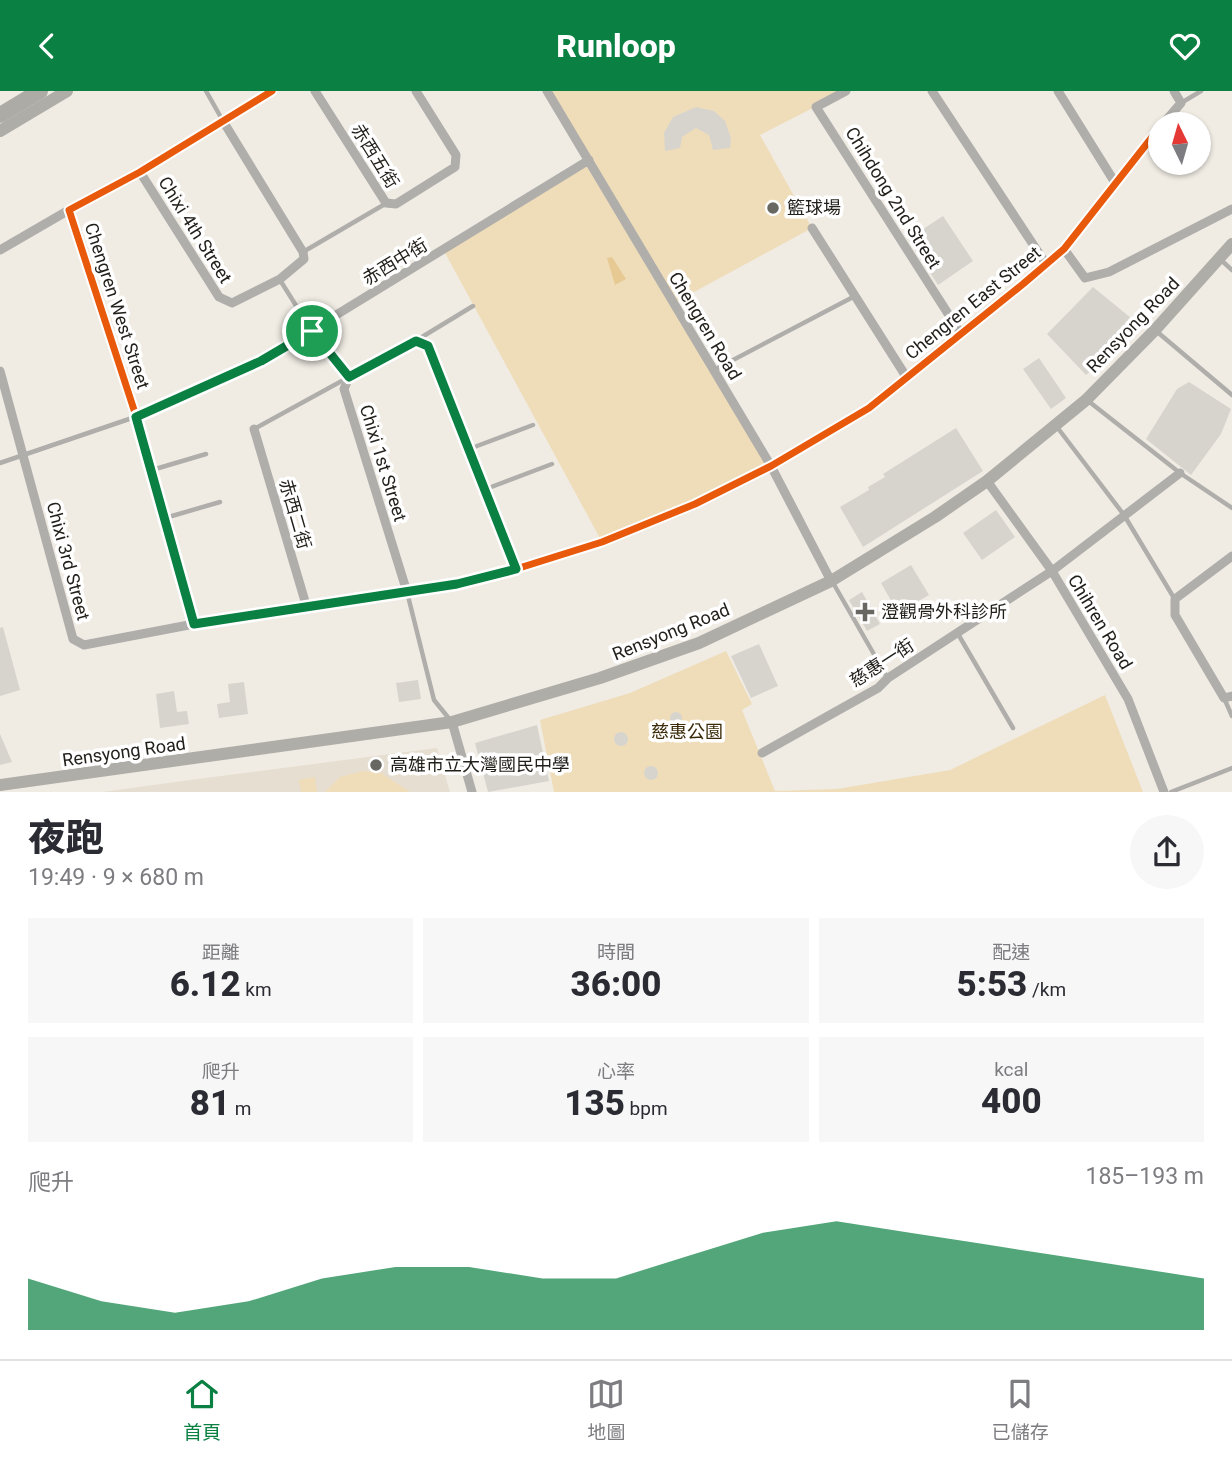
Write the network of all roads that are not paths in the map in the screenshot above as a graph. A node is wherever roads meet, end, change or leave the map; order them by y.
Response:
1 (40, 91) edge
2 (66, 91) edge
3 (206, 91) edge
4 (272, 91) edge
5 (315, 91) edge
6 (416, 91) edge
7 (547, 91) edge
8 (846, 91) edge
9 (932, 91) edge
10 (1058, 91) edge
11 (1174, 91) edge
12 (1201, 91) edge
13 (1181, 103) junction
14 (1173, 112) edge
15 (0, 115) edge
16 (223, 121) junction
17 (0, 131) edge
18 (1148, 141) edge
19 (589, 160) junction
20 (140, 172) junction
21 (1114, 181) junction
22 (386, 203) junction
23 (1232, 209) edge
24 (69, 210) junction
25 (812, 228) dead end
26 (1232, 244) edge
27 (1064, 249) junction
28 (0, 250) edge
29 (303, 252) junction
30 (1220, 258) junction
31 (1046, 264) junction
32 (1232, 270) edge
33 (279, 279) junction
34 (856, 296) junction
35 (473, 306) dead end
36 (1155, 330) junction
37 (312, 331) junction
38 (961, 334) junction
39 (416, 341) junction
40 (713, 370) junction
41 (0, 371) edge
42 (349, 377) junction
43 (907, 378) junction
44 (1232, 395) edge
45 (1086, 400) junction
46 (136, 417) junction
47 (533, 425) dead end
48 (1055, 425) junction
49 (254, 429) joint
50 (469, 449) junction
51 (206, 454) dead end
52 (24, 455) junction
53 (0, 463) edge
54 (552, 464) dead end
55 (771, 466) junction
56 (151, 471) junction
57 (1180, 473) junction
58 (987, 481) junction
59 (486, 489) junction
60 (219, 502) dead end
61 (1232, 508) edge
62 (1124, 515) junction
63 (164, 518) junction
64 (1232, 556) edge
65 (516, 569) junction
66 (1052, 571) junction
67 (831, 581) junction
68 (407, 592) junction
69 (1175, 599) junction
70 (307, 608) junction
71 (194, 624) junction
72 (958, 634) junction
73 (888, 677) junction
74 (1228, 697) edge
75 (1232, 716) edge
76 (452, 722) junction
77 (1013, 729) dead end
78 (762, 753) dead end
79 (1232, 768) edge
80 (0, 785) edge
81 (472, 792) edge
82 (1164, 792) edge
83 (1171, 792) edge

1 - 15 highway
2 - 17 street
3 - 16 lane
4 - 16 street, Chengren West Street
5 - 22 street, 赤西五街
6 - 22 street, 赤西五街
7 - 19 street, Chengren Road
8 - 38 street, Chihdong 2nd Street
9 - 31 street
10 - 21 street
11 - 13 street
12 - 13 lane
13 - 14 street, Chengren East Street
16 - 20 street, Chengren West Street
16 - 29 street
18 - 21 street, Chengren East Street
19 - 37 street, 赤西中街
19 - 40 street, Chengren Road
20 - 24 street, Chengren West Street
20 - 33 street, Chixi 4th Street
21 - 27 street, Chengren East Street
22 - 29 lane
23 - 27 street
24 - 28 street
24 - 46 street, Chengren West Street
25 - 34 street
26 - 30 street, Rensyong Road
27 - 31 street, Chengren East Street
29 - 33 street, Chixi 4th Street
30 - 32 lane
30 - 36 street, Rensyong Road
31 - 38 street, Chengren East Street
33 - 37 lane
34 - 40 lane
34 - 43 street
35 - 39 lane
36 - 44 lane
36 - 45 street, Rensyong Road
37 - 42 lane
37 - 46 street, 赤西中街
38 - 43 street, Chengren East Street
39 - 42 street
39 - 50 street
40 - 55 street, Chengren Road
41 - 52 street, Chixi 3rd Street
42 - 49 lane
42 - 68 street, Chixi 1st Street
43 - 55 street, Chengren East Street
45 - 48 street, Rensyong Road
45 - 57 lane
46 - 52 lane
46 - 56 street, Chengren West Street
47 - 50 lane
48 - 58 street, Rensyong Road
48 - 62 lane
49 - 70 street, 赤西二街
50 - 59 street
51 - 56 lane
52 - 53 lane
52 - 71 street, Chixi 3rd Street
54 - 59 lane
55 - 65 street
55 - 67 street, Chengren Road
56 - 63 street, Chengren West Street
57 - 61 lane
57 - 62 street, 慈惠一街
58 - 66 street, Chihren Road
58 - 67 street, Rensyong Road
59 - 65 street
60 - 63 lane
62 - 66 street, 慈惠一街
62 - 69 lane
63 - 71 street, Chengren West Street
64 - 69 street
65 - 68 street
66 - 72 street, 慈惠一街
66 - 82 street, Chihren Road
67 - 73 lane
67 - 76 street, Rensyong Road
68 - 70 street
68 - 76 lane
69 - 74 street
70 - 71 street
72 - 73 street, 慈惠一街
72 - 77 lane
73 - 78 street, 慈惠一街
74 - 75 lane
76 - 80 street, Rensyong Road
76 - 81 street
79 - 83 lane

